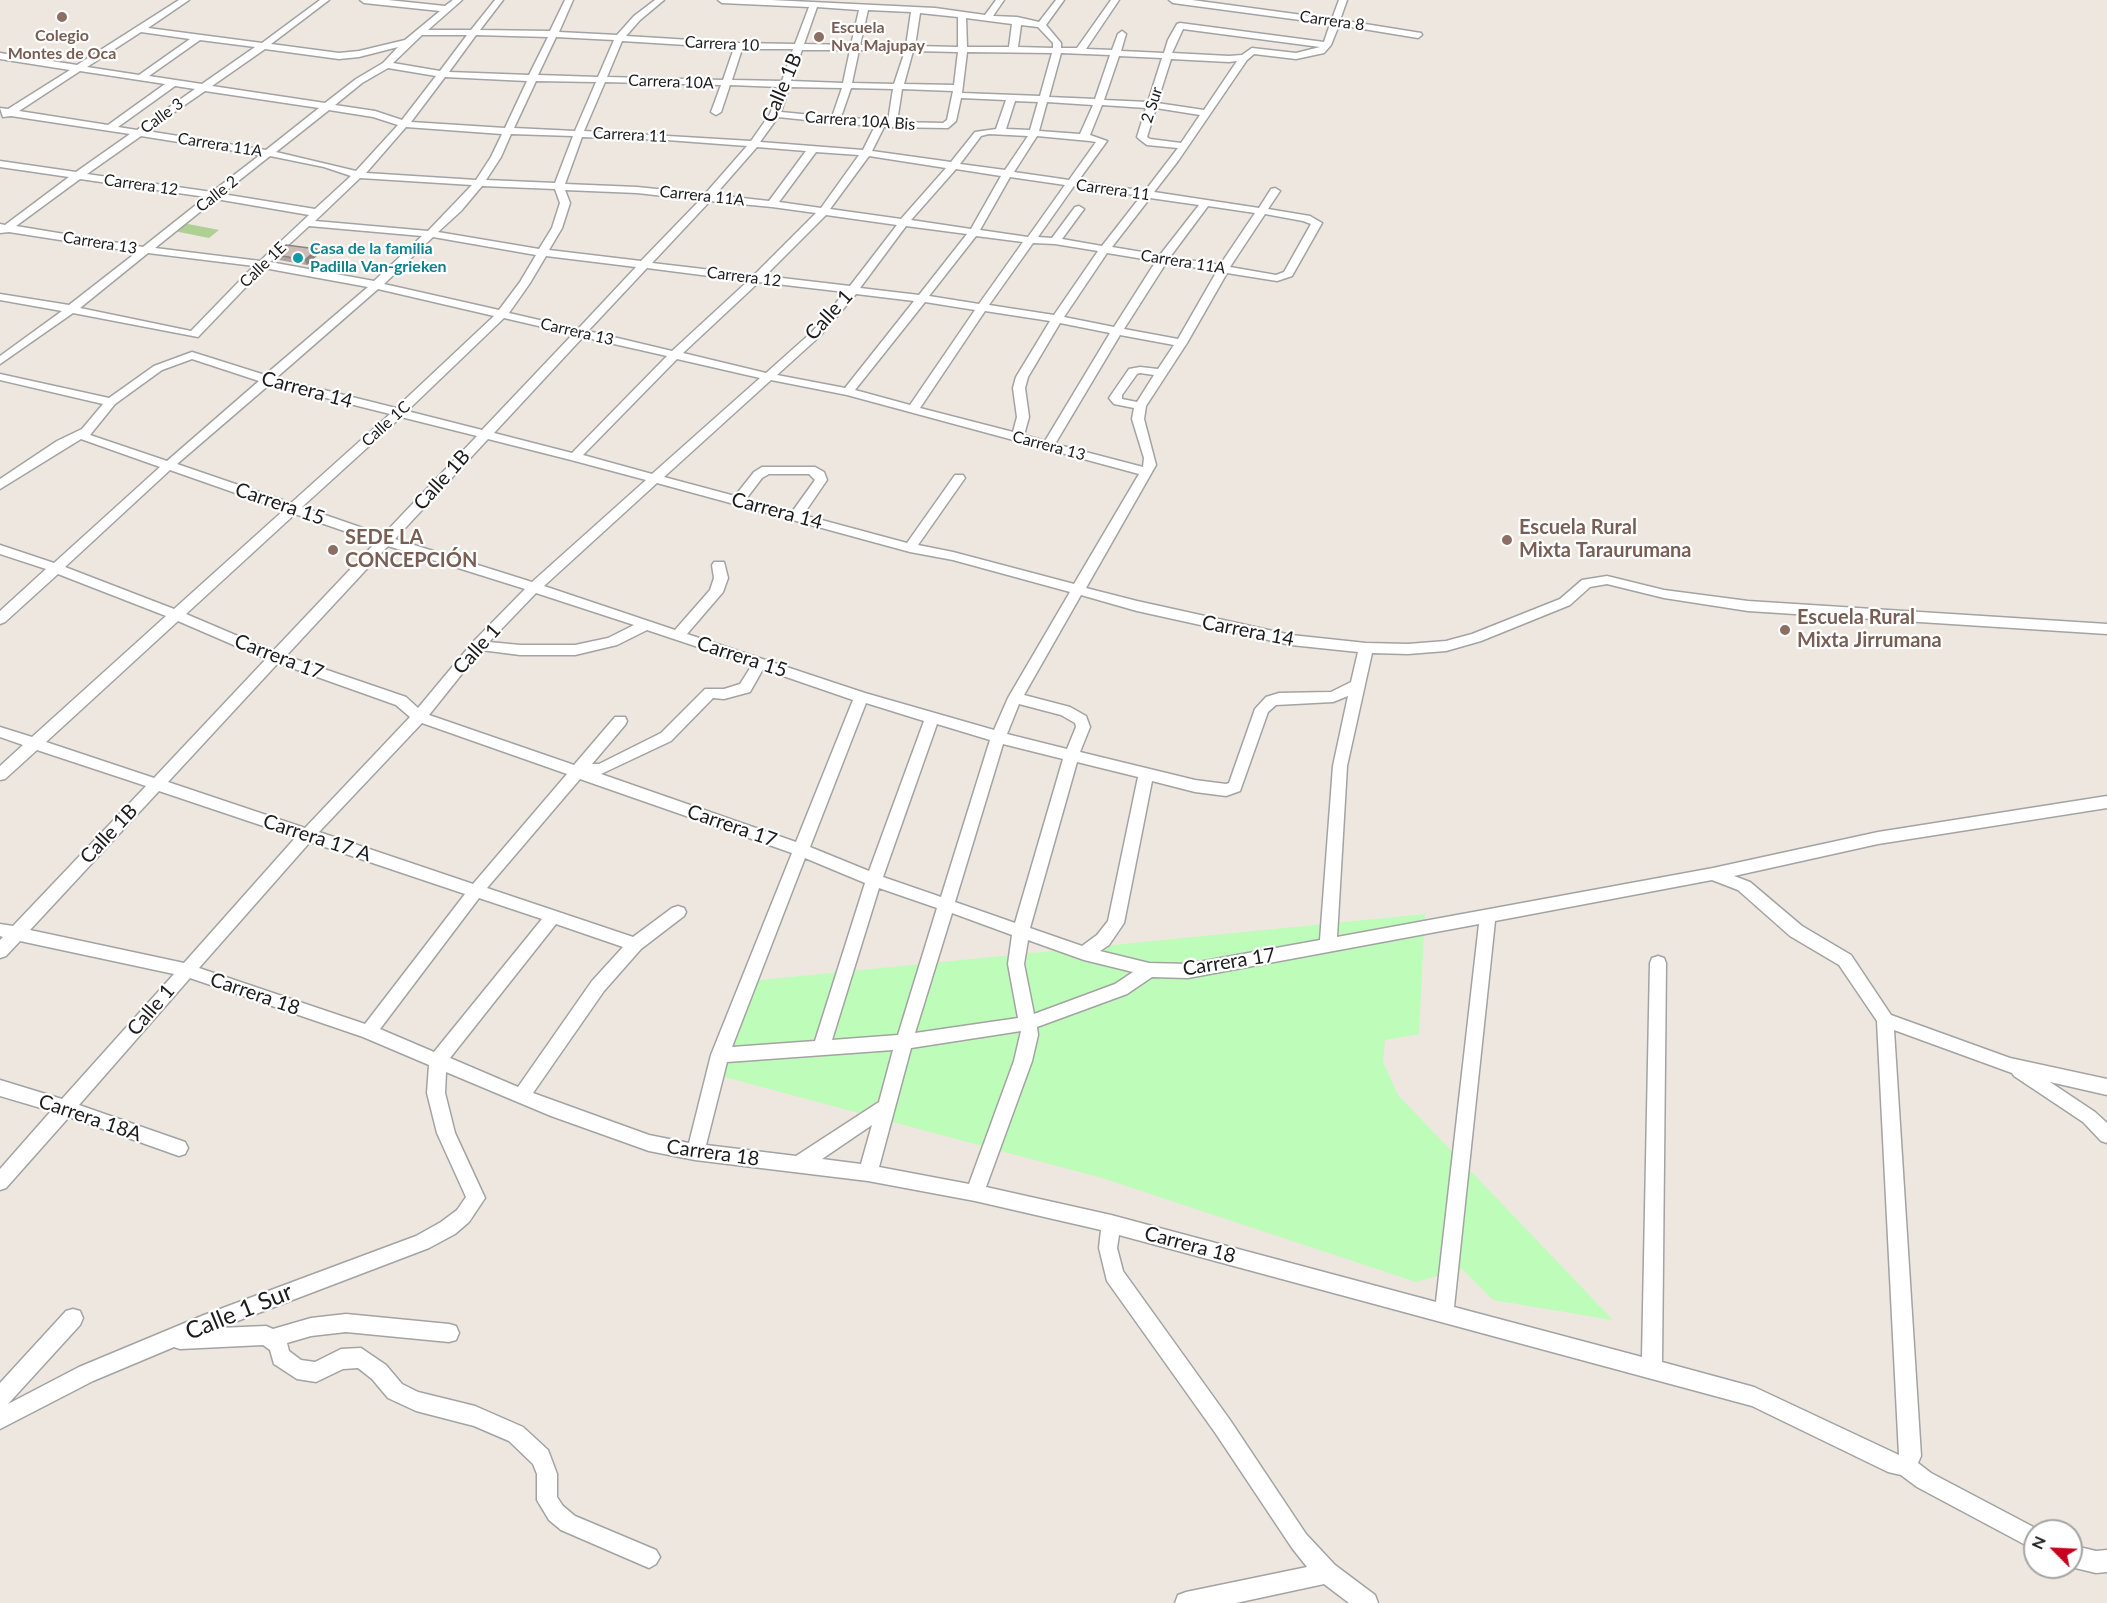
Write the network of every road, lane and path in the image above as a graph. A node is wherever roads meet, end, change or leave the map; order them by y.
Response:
1 (185, 0) edge
2 (324, 0) edge
3 (364, 0) edge
4 (459, 0) edge
5 (499, 0) edge
6 (569, 0) edge
7 (660, 0) edge
8 (722, 0) edge
9 (946, 0) edge
10 (1000, 0) edge
11 (1060, 0) edge
12 (1115, 0) edge
13 (1174, 0) edge
14 (1265, 0) edge
15 (1343, 0) edge
16 (813, 6) junction
17 (864, 7) junction
18 (448, 9) junction
19 (916, 10) junction
20 (934, 11) junction
21 (1258, 11) junction
22 (962, 15) junction
23 (988, 17) junction
24 (1017, 20) junction
25 (1335, 22) junction
26 (1267, 24) junction
27 (1041, 25) junction
28 (139, 29) junction
29 (420, 32) junction
30 (476, 32) junction
31 (554, 34) junction
32 (1122, 34) dead end
33 (1418, 35) dead end
34 (197, 38) junction
35 (619, 38) junction
36 (408, 42) junction
37 (1327, 45) junction
38 (263, 46) junction
39 (739, 46) junction
40 (800, 46) junction
41 (857, 47) junction
42 (910, 48) junction
43 (963, 50) junction
44 (1013, 51) junction
45 (1080, 51) junction
46 (1057, 52) junction
47 (1114, 52) junction
48 (1167, 55) junction
49 (1248, 55) junction
50 (0, 56) edge
51 (386, 65) junction
52 (79, 67) junction
53 (441, 74) junction
54 (142, 77) junction
55 (531, 78) junction
56 (602, 80) junction
57 (174, 82) junction
58 (728, 84) junction
59 (787, 85) junction
60 (847, 86) junction
61 (202, 87) junction
62 (898, 87) junction
63 (957, 92) junction
64 (1011, 98) junction
65 (1043, 100) junction
66 (1098, 103) junction
67 (1152, 105) junction
68 (327, 107) junction
69 (716, 112) dead end
70 (1207, 113) junction
71 (3, 114) edge
72 (775, 114) junction
73 (835, 120) junction
74 (404, 124) junction
75 (886, 124) junction
76 (111, 127) junction
77 (507, 131) junction
78 (140, 132) junction
79 (579, 132) junction
80 (1000, 132) junction
81 (1034, 133) junction
82 (1084, 137) junction
83 (754, 144) junction
84 (1184, 146) junction
85 (813, 149) junction
86 (269, 153) junction
87 (866, 153) junction
88 (0, 164) edge
89 (954, 165) junction
90 (358, 175) junction
91 (1006, 175) junction
92 (77, 176) junction
93 (479, 183) junction
94 (1070, 184) junction
95 (559, 187) junction
96 (1275, 191) dead end
97 (1146, 194) junction
98 (216, 196) junction
99 (708, 197) junction
100 (1206, 202) junction
101 (772, 204) junction
102 (1078, 209) dead end
103 (1263, 210) junction
104 (824, 211) junction
105 (318, 213) junction
106 (904, 222) junction
107 (306, 223) junction
108 (3, 229) edge
109 (974, 232) junction
110 (432, 234) junction
111 (1029, 240) junction
112 (1055, 241) junction
113 (145, 250) junction
114 (1104, 250) junction
115 (544, 253) junction
116 (1163, 259) junction
117 (262, 264) junction
118 (646, 265) junction
119 (1224, 268) junction
120 (756, 279) junction
121 (376, 285) junction
122 (853, 290) junction
123 (0, 297) edge
124 (920, 298) junction
125 (982, 307) junction
126 (71, 309) junction
127 (502, 314) junction
128 (1057, 319) junction
129 (1118, 330) junction
130 (579, 332) junction
131 (194, 335) junction
132 (1181, 343) junction
133 (675, 354) junction
134 (192, 356) junction
135 (0, 361) edge
136 (1161, 373) junction
137 (766, 376) junction
138 (0, 377) edge
139 (265, 380) junction
140 (848, 392) junction
141 (111, 402) junction
142 (1140, 406) junction
143 (913, 410) junction
144 (397, 414) junction
145 (81, 435) junction
146 (482, 436) junction
147 (1017, 438) junction
148 (1048, 446) junction
149 (575, 457) junction
150 (168, 466) junction
151 (0, 471) edge
152 (1147, 472) junction
153 (13, 474) junction
154 (959, 478) dead end
155 (655, 480) junction
156 (0, 485) edge
157 (738, 501) junction
158 (292, 508) junction
159 (796, 516) junction
160 (387, 541) junction
161 (910, 548) junction
162 (0, 549) edge
163 (719, 565) dead end
164 (56, 568) junction
165 (534, 586) junction
166 (1077, 590) junction
167 (176, 615) junction
168 (0, 619) edge
169 (646, 625) junction
170 (2107, 628) edge
171 (677, 636) junction
172 (478, 645) junction
173 (1366, 648) junction
174 (275, 657) junction
175 (760, 663) junction
176 (1358, 685) junction
177 (861, 697) junction
178 (1015, 698) junction
179 (418, 717) junction
180 (932, 718) junction
181 (620, 721) dead end
182 (0, 732) edge
183 (998, 737) junction
184 (35, 744) junction
185 (1071, 756) junction
186 (578, 770) junction
187 (1146, 773) junction
188 (0, 775) edge
189 (155, 785) junction
190 (2107, 802) edge
191 (307, 835) junction
192 (802, 850) junction
193 (1713, 874) junction
194 (874, 880) junction
195 (476, 891) junction
196 (946, 905) junction
197 (678, 912) dead end
198 (1488, 915) junction
199 (552, 918) junction
200 (1021, 931) junction
201 (8, 932) edge
202 (635, 944) junction
203 (1328, 945) junction
204 (0, 951) edge
205 (1084, 953) junction
206 (1658, 963) dead end
207 (186, 970) junction
208 (1149, 970) junction
209 (1885, 1020) junction
210 (1029, 1023) junction
211 (368, 1032) junction
212 (904, 1042) junction
213 (820, 1049) junction
214 (720, 1056) junction
215 (438, 1060) junction
216 (2010, 1065) junction
217 (2107, 1087) edge
218 (0, 1088) edge
219 (522, 1095) junction
220 (887, 1106) junction
221 (65, 1108) junction
222 (2107, 1135) edge
223 (179, 1148) dead end
224 (695, 1152) junction
225 (798, 1165) junction
226 (868, 1173) junction
227 (0, 1182) edge
228 (975, 1193) junction
229 (1111, 1224) junction
230 (1444, 1312) junction
231 (73, 1318) dead end
232 (449, 1333) dead end
233 (273, 1338) junction
234 (171, 1340) junction
235 (1652, 1369) junction
236 (0, 1398) edge
237 (0, 1419) edge
238 (1904, 1465) junction
239 (2023, 1533) edge
240 (650, 1557) dead end
241 (2083, 1559) edge
242 (2107, 1561) edge
243 (1327, 1573) junction
244 (1186, 1603) edge
245 (1367, 1603) edge

1 - 28 street
2 - 38 street, Calle 3
3 - 18 street
4 - 18 street, Calle 2
5 - 30 street, Calle 1E
6 - 31 street
7 - 35 street, Calle 1C
8 - 16 street
9 - 20 street
10 - 23 street
11 - 27 street
12 - 45 street
13 - 21 street, Carrera 8
14 - 21 street
15 - 25 street
16 - 17 street
16 - 40 street, Calle 1B
17 - 19 street
17 - 41 street
18 - 29 street, Calle 2
19 - 20 street
19 - 42 street
20 - 22 street
21 - 26 street, Carrera 8
22 - 23 street
22 - 43 street
23 - 24 street
24 - 27 street
24 - 44 street
25 - 26 street, Carrera 8
25 - 33 street, Carrera 8
25 - 37 street
26 - 37 street
26 - 48 street, 2 Sur
26 - 49 street
27 - 46 street
28 - 34 street
28 - 52 street
29 - 30 street, Carrera 10
29 - 36 street, Calle 2
30 - 31 street, Carrera 10
30 - 53 street, Calle 1E
31 - 35 street, Carrera 10
31 - 55 street
32 - 47 street
34 - 38 street
34 - 54 street
35 - 39 street, Carrera 10
35 - 56 street, Calle 1C
36 - 38 street
36 - 51 street, Calle 2
37 - 49 street, Carrera 10
38 - 61 street, Calle 3
39 - 40 street, Carrera 10
39 - 58 street
40 - 41 street, Carrera 10
40 - 59 street, Calle 1B
41 - 42 street, Carrera 10
41 - 60 street
42 - 43 street, Carrera 10
42 - 62 street
43 - 44 street, Carrera 10
43 - 63 street
44 - 46 street, Carrera 10
45 - 46 street, Carrera 10
45 - 47 street, Carrera 10
46 - 65 street
47 - 48 street, Carrera 10
47 - 66 street
48 - 49 street, Carrera 10
48 - 67 street, 2 Sur
49 - 70 street
50 - 52 street, Carrera 11
51 - 53 street, Carrera 10A
51 - 68 street, Calle 2
52 - 54 street, Carrera 11
52 - 71 street
53 - 55 street, Carrera 10A
53 - 74 street, Calle 1E
54 - 57 street, Carrera 11
55 - 56 street, Carrera 10A
55 - 77 street
56 - 58 street, Carrera 10A
56 - 79 street, Calle 1C
57 - 61 street, Carrera 11
57 - 76 street
58 - 59 street, Carrera 10A
58 - 69 street
59 - 60 street, Carrera 10A
59 - 72 street, Calle 1B
60 - 62 street, Carrera 10A
60 - 73 street
61 - 68 street, Carrera 11
61 - 78 street, Calle 3
62 - 63 street, Carrera 10A
62 - 75 street
63 - 64 street, Carrera 10A
63 - 75 street, Carrera 10A Bis
64 - 65 street, Carrera 10A
64 - 80 street
65 - 66 street, Carrera 10A
65 - 81 street
66 - 67 street, Carrera 10A
66 - 82 street
67 - 70 street, Carrera 10A
67 - 84 street, 2 Sur
68 - 74 street, Carrera 11
68 - 86 street, Calle 2
70 - 84 street
71 - 76 street, Carrera 11A
72 - 73 street, Carrera 10A Bis
72 - 83 street, Calle 1B
73 - 75 street, Carrera 10A Bis
74 - 77 street, Carrera 11
74 - 90 street, Calle 1E
75 - 87 street
76 - 78 street, Carrera 11A
77 - 79 street, Carrera 11
77 - 93 street
78 - 86 street, Carrera 11A
78 - 92 street, Calle 3
79 - 83 street, Carrera 11
79 - 95 street, Calle 1C
80 - 81 street
80 - 89 street, Calle 1
81 - 82 street
81 - 91 street
82 - 94 street
83 - 85 street, Carrera 11
83 - 99 street, Calle 1B
84 - 97 street
85 - 87 street, Carrera 11
85 - 101 street
86 - 90 street, Carrera 11A
86 - 98 street, Calle 2
87 - 89 street, Carrera 11
87 - 104 street
88 - 92 street, Carrera 12
89 - 91 street, Carrera 11
89 - 106 street, Calle 1
90 - 93 street, Carrera 11A
90 - 105 street, Calle 1E
91 - 94 street, Carrera 11
91 - 109 street
92 - 98 street, Carrera 12
92 - 108 street, Calle 3
93 - 95 street, Carrera 11A
93 - 110 street
94 - 97 street, Carrera 11
94 - 111 street
95 - 99 street, Carrera 11A
95 - 115 street, Calle 1C
96 - 103 street
97 - 100 street, Carrera 11
97 - 114 street
98 - 105 street, Carrera 12
98 - 113 street, Calle 2
99 - 101 street, Carrera 11A
99 - 118 street, Calle 1B
100 - 103 street, Carrera 11
100 - 116 street
101 - 104 street, Carrera 11A
102 - 112 street
103 - 119 street
103 - 119 street, Carrera 11A
104 - 106 street, Carrera 11A
104 - 120 street
105 - 107 street, Calle 1E
106 - 109 street, Carrera 11A
106 - 122 street, Calle 1
107 - 110 street, Carrera 12
107 - 117 street, Calle 1E
108 - 113 street, Carrera 13
109 - 111 street, Carrera 11A
109 - 124 street
110 - 115 street, Carrera 12
110 - 121 street
111 - 112 street, Carrera 11A
111 - 125 street
112 - 114 street, Carrera 11A
113 - 117 street, Carrera 13
113 - 126 street, Calle 2
114 - 116 street, Carrera 11A
114 - 128 street
115 - 118 street, Carrera 12
115 - 127 street, Calle 1C
116 - 119 street, Carrera 11A
116 - 129 street
117 - 121 street, Carrera 13
117 - 131 street, Calle 1E
118 - 120 street, Carrera 12
118 - 130 street, Calle 1B
119 - 132 street
120 - 122 street, Carrera 12
120 - 133 street
121 - 127 street, Carrera 13
121 - 139 street
122 - 124 street, Carrera 12
122 - 137 street, Calle 1
123 - 126 street
124 - 125 street, Carrera 12
124 - 140 street
125 - 128 street, Carrera 12
125 - 143 street
126 - 131 street
126 - 135 street, Calle 2
127 - 130 street, Carrera 13
127 - 144 street, Calle 1C
128 - 129 street, Carrera 12
128 - 147 street
129 - 132 street, Carrera 12
129 - 148 street
130 - 133 street, Carrera 13
130 - 146 street, Calle 1B
131 - 134 street
132 - 136 street
133 - 137 street, Carrera 13
133 - 149 street
134 - 139 street, Carrera 14
134 - 141 street
136 - 142 street
136 - 142 street
137 - 140 street, Carrera 13
137 - 155 street, Calle 1
138 - 141 street
139 - 144 street, Carrera 14
139 - 150 street
140 - 143 street, Carrera 13
141 - 145 street
142 - 152 street
143 - 147 street, Carrera 13
144 - 146 street, Carrera 14
144 - 158 street, Calle 1C
145 - 150 street, Carrera 15
145 - 153 street
146 - 149 street, Carrera 14
146 - 160 street, Calle 1B
147 - 148 street, Carrera 13
148 - 152 street, Carrera 13
149 - 155 street, Carrera 14
150 - 158 street, Carrera 15
150 - 164 street
151 - 153 street
152 - 166 street
153 - 156 street
154 - 161 street
155 - 157 street, Carrera 14
155 - 165 street, Calle 1
157 - 159 street, Carrera 14
157 - 159 street
158 - 160 street, Carrera 15
158 - 167 street, Calle 1C
159 - 161 street, Carrera 14
160 - 165 street, Carrera 15
160 - 174 street, Calle 1B
161 - 166 street, Carrera 14
162 - 164 street, Carrera 17
163 - 171 street
164 - 167 street, Carrera 17
164 - 168 street
165 - 169 street, Carrera 15
165 - 172 street, Calle 1
166 - 173 street, Carrera 14
166 - 178 street
167 - 174 street, Carrera 17
167 - 184 street, Calle 1C
169 - 171 street, Carrera 15
169 - 172 street
170 - 173 street, Carrera 14
171 - 175 street, Carrera 15
172 - 179 street, Calle 1
173 - 176 street
174 - 179 street, Carrera 17
174 - 189 street, Calle 1B
175 - 177 street, Carrera 15
175 - 186 street
176 - 187 street, Carrera 15
176 - 203 street
177 - 180 street, Carrera 15
177 - 192 street
178 - 183 street
178 - 185 street
179 - 186 street, Carrera 17
179 - 191 street, Calle 1
180 - 183 street, Carrera 15
180 - 194 street
181 - 186 street
182 - 184 street, Carrera 17 A
183 - 185 street, Carrera 15
183 - 196 street
184 - 188 street, Calle 1C
184 - 189 street, Carrera 17 A
185 - 187 street, Carrera 15
185 - 200 street
186 - 192 street, Carrera 17
186 - 195 street
187 - 205 street
189 - 191 street, Carrera 17 A
189 - 201 street, Calle 1B
190 - 193 street, Carrera 17
191 - 195 street, Carrera 17 A
191 - 207 street, Calle 1
192 - 194 street, Carrera 17
192 - 214 street
193 - 198 street, Carrera 17
193 - 209 street
194 - 196 street, Carrera 17
194 - 213 street
195 - 199 street, Carrera 17 A
195 - 211 street
196 - 200 street, Carrera 17
196 - 212 street
197 - 202 street
198 - 203 street, Carrera 17
198 - 230 street
199 - 202 street, Carrera 17 A
199 - 215 street
200 - 205 street, Carrera 17
200 - 210 street
201 - 204 street, Calle 1B
201 - 207 street, Carrera 18
202 - 219 street
203 - 208 street, Carrera 17
205 - 208 street, Carrera 17
206 - 235 street
207 - 211 street, Carrera 18
207 - 221 street, Calle 1
208 - 210 street
209 - 216 street
209 - 238 street
210 - 212 street
210 - 228 street
211 - 215 street, Carrera 18
212 - 213 street
212 - 220 street
213 - 214 street
214 - 224 street
215 - 219 street, Carrera 18
215 - 234 street, Calle 1 Sur
216 - 217 street
216 - 222 street
218 - 221 street, Carrera 18A
219 - 224 street, Carrera 18
220 - 225 street
220 - 226 street
221 - 223 street, Carrera 18A
221 - 227 street, Calle 1
224 - 225 street, Carrera 18
225 - 226 street, Carrera 18
226 - 228 street, Carrera 18
228 - 229 street, Carrera 18
229 - 230 street, Carrera 18
229 - 243 street
230 - 235 street, Carrera 18
231 - 236 street
232 - 233 street
233 - 234 street
233 - 240 street
234 - 237 street, Calle 1 Sur
235 - 238 street, Carrera 18
238 - 239 street, Carrera 18
241 - 242 street
243 - 244 street
243 - 245 street

